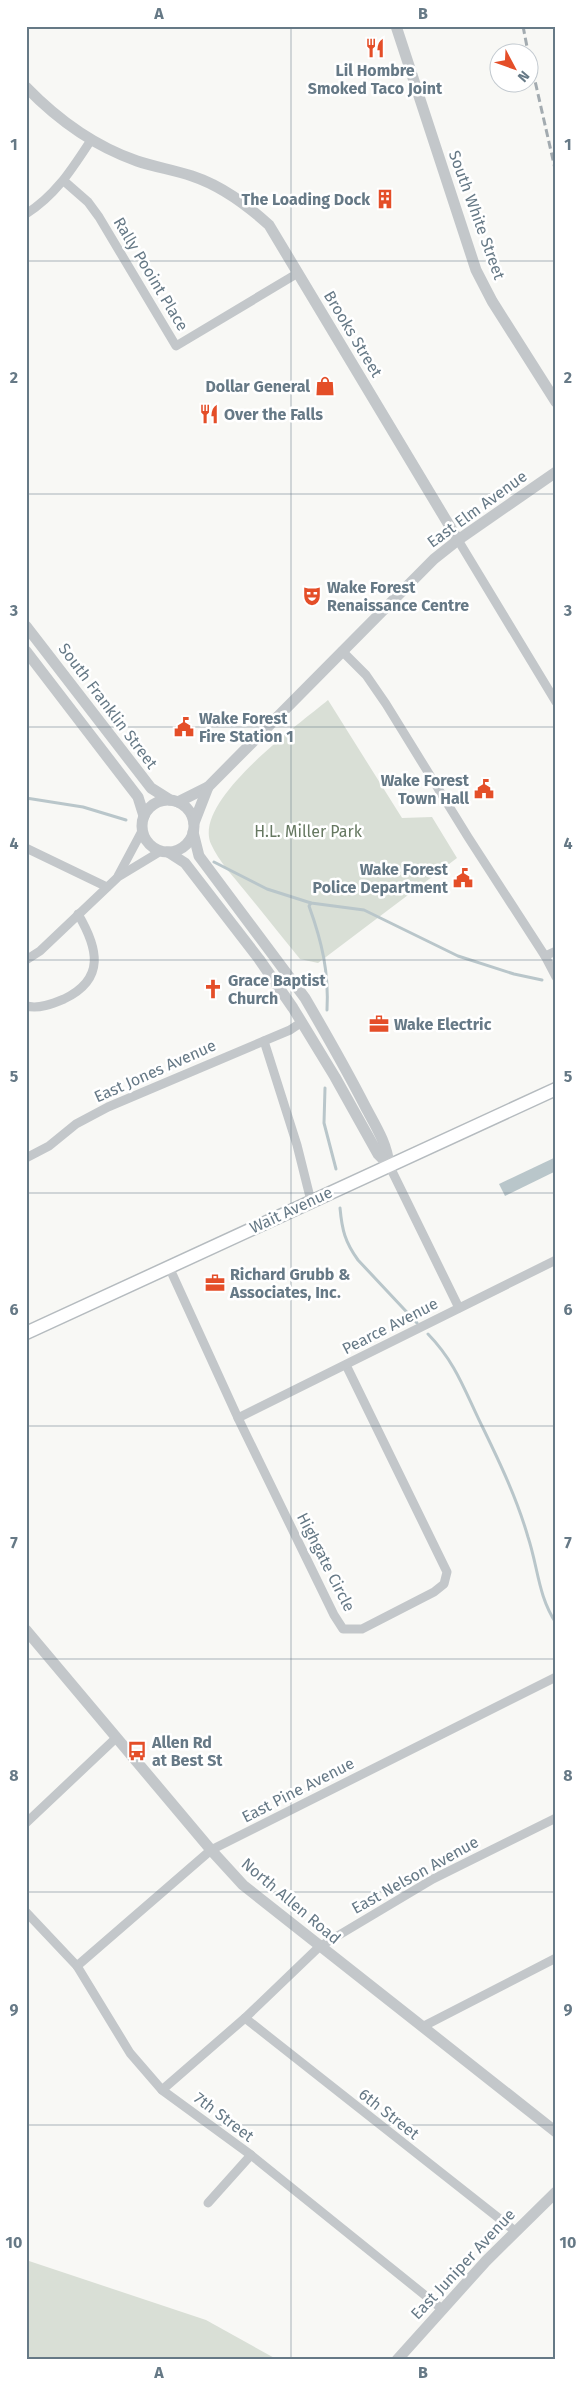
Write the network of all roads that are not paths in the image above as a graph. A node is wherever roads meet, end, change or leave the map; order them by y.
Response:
1 (396, 26) edge
2 (26, 87) edge
3 (91, 140) junction
4 (64, 181) junction
5 (26, 214) edge
6 (298, 273) junction
7 (556, 402) edge
8 (556, 472) edge
9 (458, 540) junction
10 (26, 626) edge
11 (342, 650) junction
12 (26, 651) edge
13 (556, 702) edge
14 (208, 787) junction
15 (174, 801) junction
16 (144, 816) junction
17 (194, 827) junction
18 (142, 831) junction
19 (26, 848) edge
20 (165, 851) junction
21 (118, 877) junction
22 (107, 887) junction
23 (78, 914) junction
24 (556, 951) edge
25 (545, 956) junction
26 (26, 960) edge
27 (556, 977) edge
28 (26, 1006) edge
29 (302, 1022) junction
30 (264, 1041) junction
31 (556, 1089) edge
32 (26, 1158) edge
33 (389, 1166) junction
34 (311, 1201) junction
35 (556, 1260) edge
36 (170, 1268) junction
37 (459, 1308) junction
38 (26, 1333) edge
39 (346, 1366) junction
40 (238, 1418) junction
41 (28, 1636) edge
42 (556, 1677) edge
43 (116, 1738) junction
44 (556, 1818) edge
45 (26, 1823) edge
46 (211, 1850) junction
47 (26, 1912) edge
48 (319, 1947) junction
49 (556, 1958) edge
50 (76, 1966) junction
51 (245, 2018) junction
52 (422, 2027) junction
53 (162, 2090) junction
54 (556, 2132) edge
55 (251, 2156) junction
56 (556, 2192) edge
57 (208, 2203) dead end
58 (515, 2231) junction
59 (442, 2308) junction
60 (397, 2360) edge

1 - 7 street, South White Street
2 - 3 street, Brooks Street
3 - 4 street
3 - 6 street, Brooks Street
4 - 5 street
4 - 6 street, Rally Pooint Place
6 - 9 street, Brooks Street
8 - 9 street, East Elm Avenue
9 - 11 street, East Elm Avenue
9 - 13 street, Brooks Street
10 - 15 street, South Franklin Street
11 - 14 street, East Elm Avenue
11 - 25 street
12 - 16 street, South Franklin Street
14 - 15 street, East Elm Avenue
14 - 17 street, East Elm Avenue
15 - 16 street
15 - 17 street
16 - 18 street
17 - 20 street
17 - 33 street
18 - 20 street
18 - 21 street
19 - 22 street
20 - 21 street
20 - 29 street
21 - 22 street
22 - 23 street
23 - 26 street
23 - 28 street
24 - 25 street
25 - 27 street
29 - 30 street, East Jones Avenue
29 - 33 street
30 - 32 street, East Jones Avenue
30 - 34 street
31 - 33 main road, Wait Avenue
33 - 34 main road, Wait Avenue
33 - 37 street
34 - 36 main road, Wait Avenue
35 - 37 street, Pearce Avenue
36 - 38 main road, Wait Avenue
36 - 40 street, Highgate Circle
37 - 39 street, Pearce Avenue
39 - 40 street, Pearce Avenue
39 - 40 street, Highgate Circle
41 - 43 street, North Allen Road
42 - 46 street, East Pine Avenue
43 - 45 street
43 - 46 street, North Allen Road
44 - 48 street, East Nelson Avenue
46 - 48 street, North Allen Road
46 - 50 street, East Pine Avenue
47 - 50 street, 7th Street
48 - 51 street, East Nelson Avenue
48 - 52 street, North Allen Road
49 - 52 street
50 - 53 street, 7th Street
51 - 53 street, East Nelson Avenue
51 - 58 street, 6th Street
52 - 54 street, North Allen Road
53 - 55 street, 7th Street
55 - 57 street
55 - 59 street, 7th Street
56 - 58 street, East Juniper Avenue
58 - 59 street, East Juniper Avenue
59 - 60 street, East Juniper Avenue

